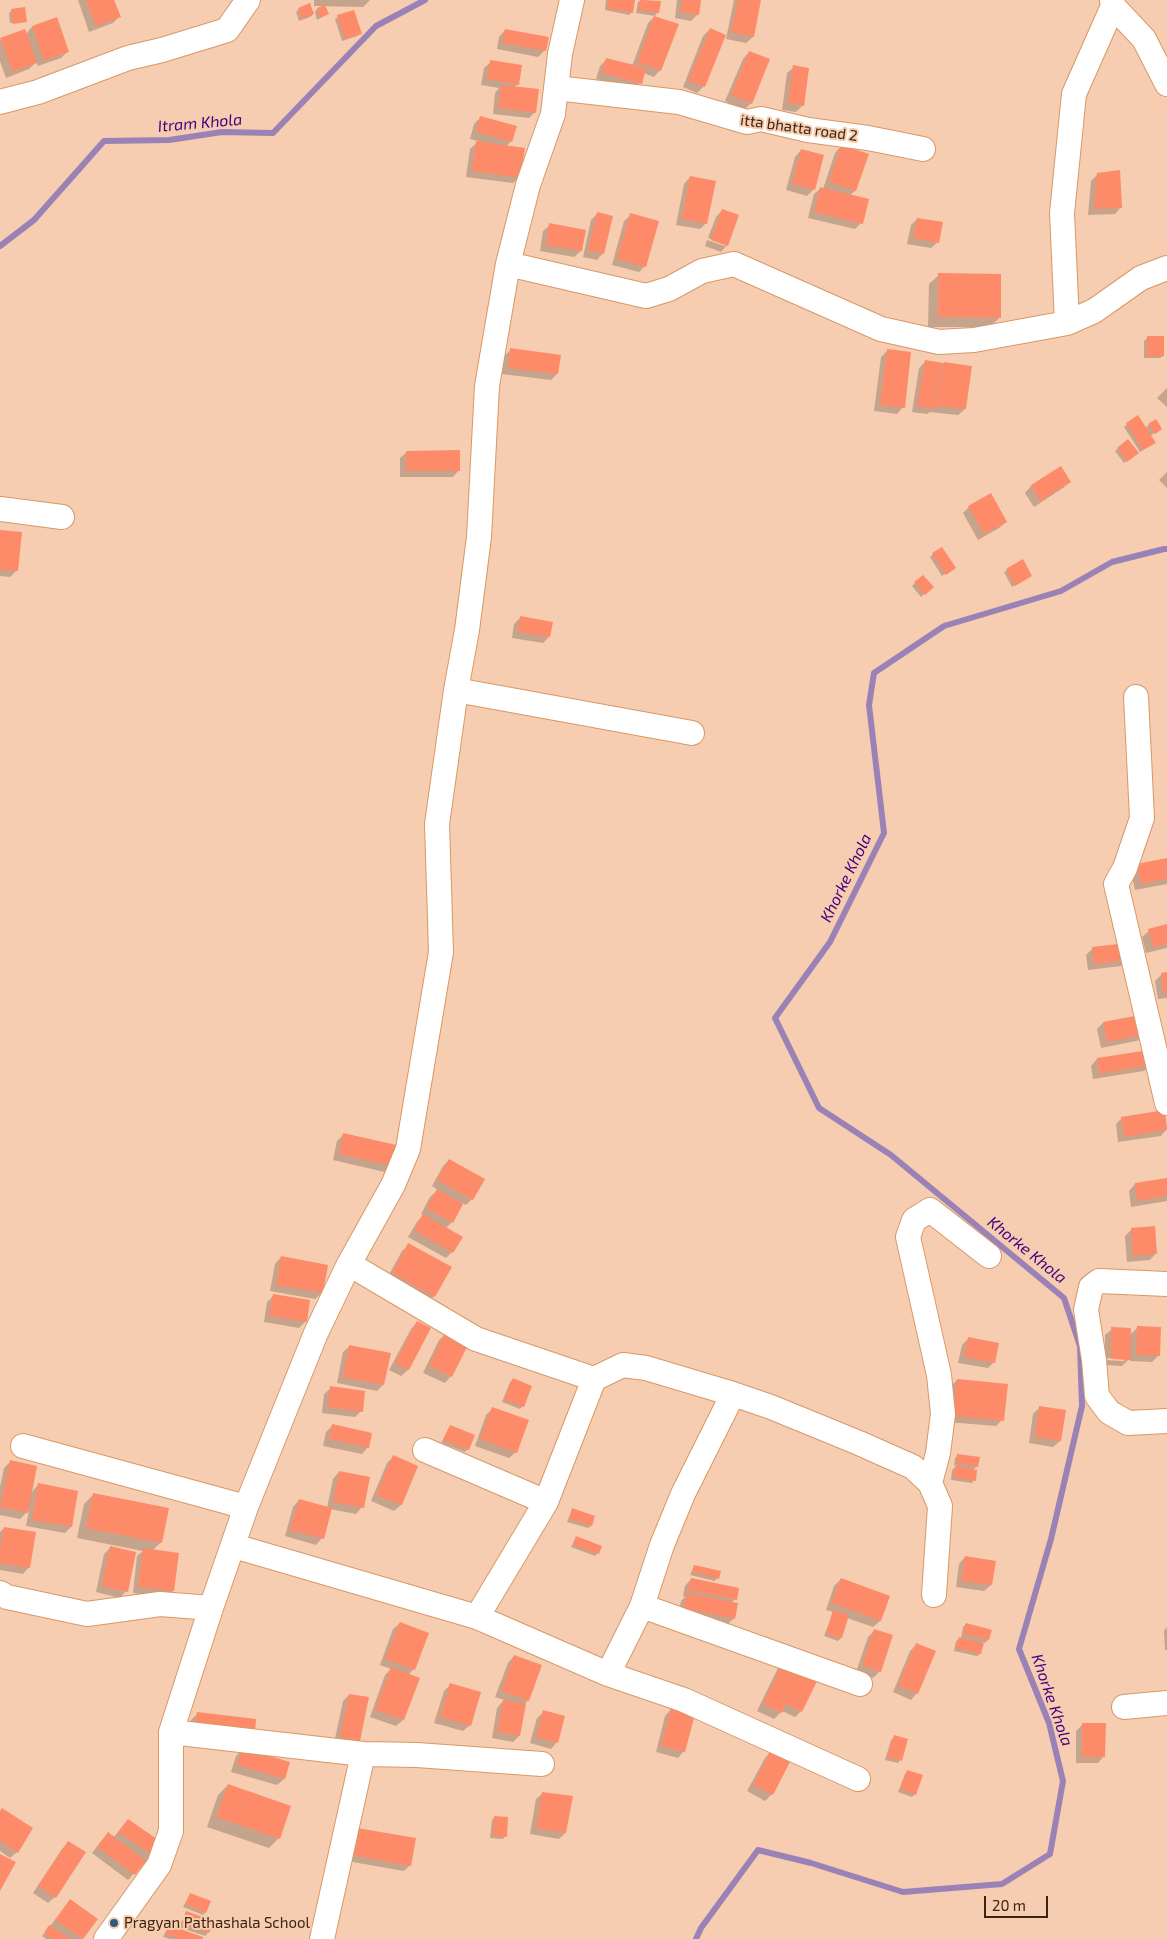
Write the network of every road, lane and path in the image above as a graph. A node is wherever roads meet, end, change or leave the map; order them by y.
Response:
1 (248, 0) edge
2 (572, 0) edge
3 (1113, 3) edge
4 (1167, 84) edge
5 (556, 88) junction
6 (0, 102) edge
7 (923, 149) dead end
8 (508, 264) junction
9 (1167, 268) edge
10 (1067, 323) junction
11 (0, 509) edge
12 (62, 517) dead end
13 (456, 690) junction
14 (1136, 697) dead end
15 (692, 733) dead end
16 (1167, 1103) edge
17 (989, 1256) dead end
18 (349, 1264) junction
19 (1167, 1284) edge
20 (594, 1379) junction
21 (733, 1394) junction
22 (1167, 1421) edge
23 (23, 1446) dead end
24 (425, 1450) dead end
25 (930, 1483) junction
26 (546, 1502) junction
27 (246, 1507) junction
28 (234, 1546) junction
29 (0, 1593) edge
30 (934, 1595) dead end
31 (642, 1606) junction
32 (211, 1608) junction
33 (477, 1617) junction
34 (608, 1674) junction
35 (860, 1684) dead end
36 (1167, 1704) edge
37 (1124, 1707) dead end
38 (171, 1732) junction
39 (363, 1754) junction
40 (542, 1764) dead end
41 (858, 1779) dead end
42 (106, 1939) edge
43 (322, 1939) edge

1 - 6 street
2 - 5 street
3 - 4 street
3 - 10 street
5 - 7 street, itta bhatta road 2
5 - 8 street
8 - 10 street
8 - 13 street
9 - 10 street
11 - 12 street
13 - 15 street
13 - 18 street
14 - 16 street
17 - 25 street
18 - 20 street
18 - 27 street
19 - 22 street
20 - 21 street
20 - 26 street
21 - 25 street
21 - 31 street
23 - 27 street
24 - 26 street
25 - 30 street
26 - 33 street
27 - 28 street
28 - 32 street
28 - 33 street
29 - 32 street
31 - 34 street
31 - 35 street
32 - 38 street
33 - 34 street
34 - 41 street
36 - 37 street
38 - 39 street
38 - 42 street
39 - 40 street
39 - 43 street

